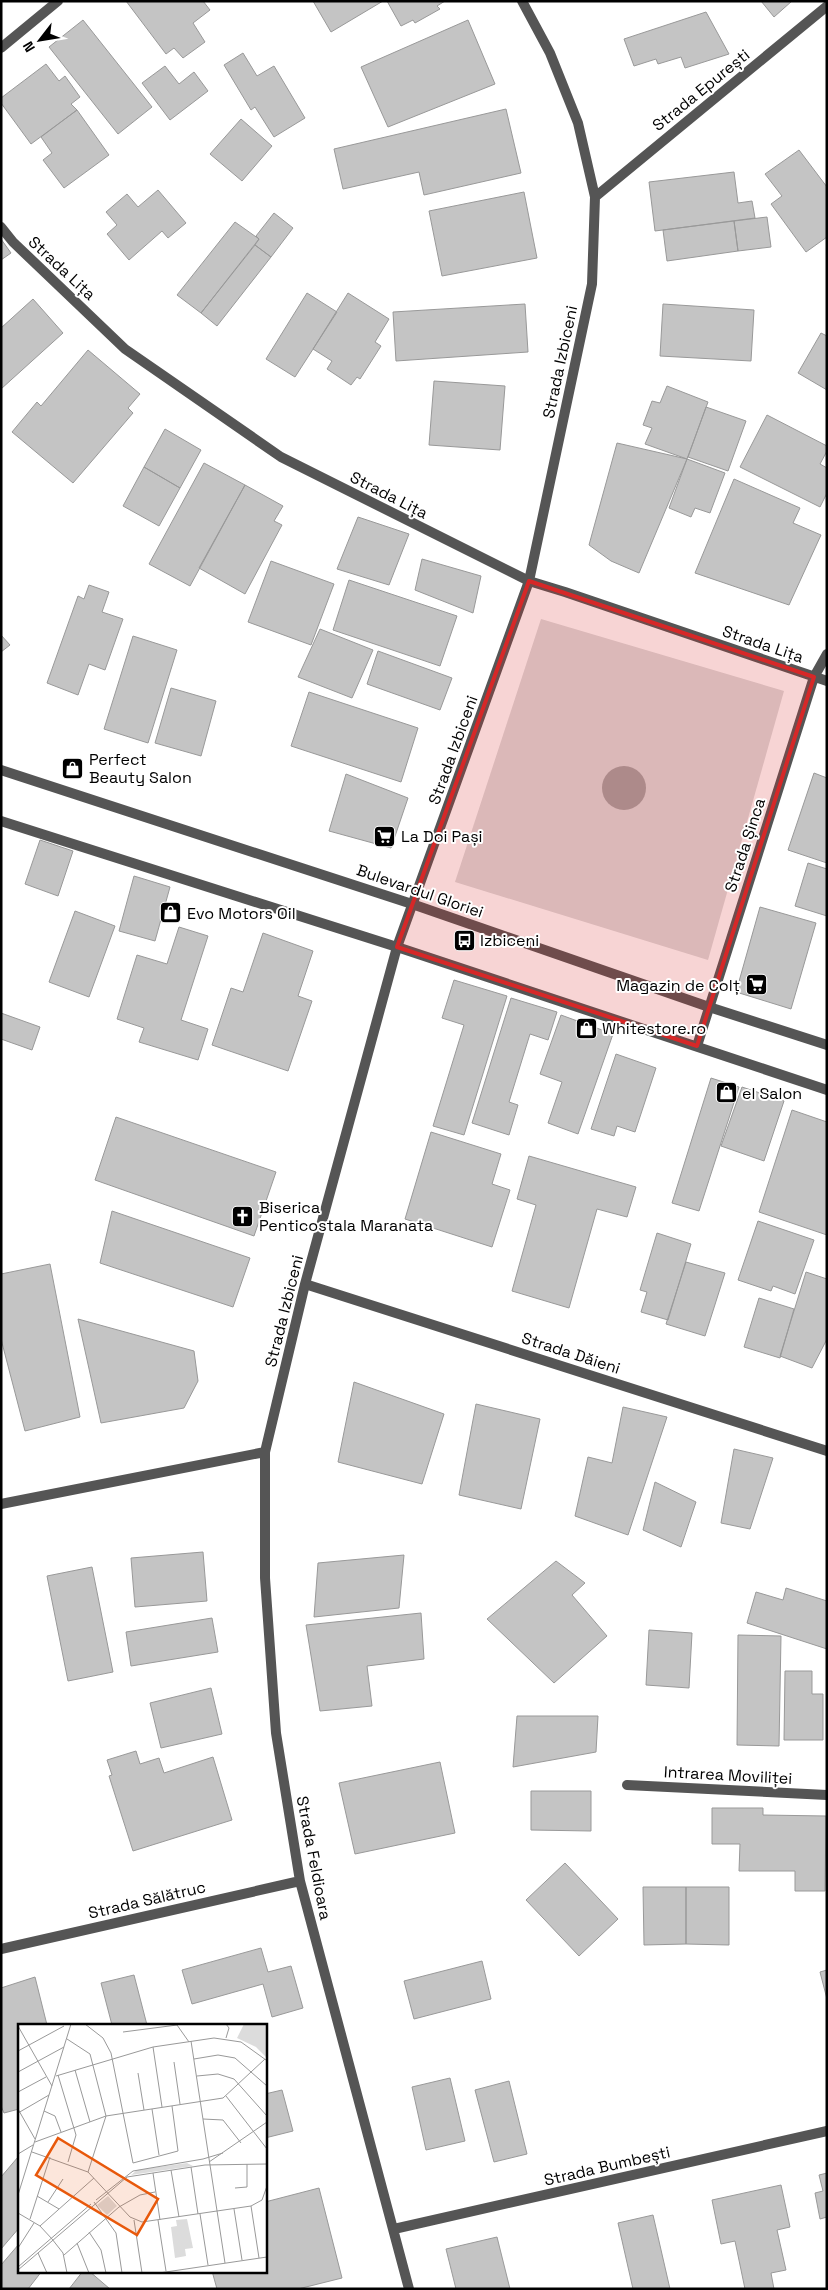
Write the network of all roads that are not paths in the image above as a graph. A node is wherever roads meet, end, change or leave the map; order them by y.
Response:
1 (58, 1) edge
2 (522, 1) edge
3 (827, 6) edge
4 (1, 48) edge
5 (595, 197) junction
6 (1, 227) edge
7 (529, 582) junction
8 (827, 654) edge
9 (814, 677) junction
10 (827, 681) edge
11 (1, 770) edge
12 (1, 821) edge
13 (412, 904) junction
14 (397, 947) junction
15 (709, 1007) junction
16 (827, 1045) edge
17 (697, 1046) junction
18 (827, 1090) edge
19 (305, 1284) junction
20 (827, 1451) edge
21 (266, 1452) junction
22 (1, 1504) edge
23 (627, 1785) dead end
24 (827, 1795) edge
25 (300, 1881) junction
26 (1, 1949) edge
27 (827, 2131) edge
28 (394, 2230) junction
29 (409, 2289) edge

1 - 4 street
2 - 5 street, Strada Izbiceni
3 - 5 street, Strada Epurești
5 - 7 street, Strada Izbiceni
6 - 7 street, Strada Lița
7 - 9 street, Strada Lița
7 - 13 street, Strada Izbiceni
8 - 9 street, Strada Șinca
9 - 10 street, Strada Lița
9 - 15 street, Strada Șinca
11 - 13 street, Bulevardul Gloriei
12 - 14 street
13 - 14 street, Strada Izbiceni
13 - 15 street, Bulevardul Gloriei
14 - 17 street
14 - 19 street, Strada Izbiceni
15 - 16 street, Bulevardul Gloriei
15 - 17 street, Strada Șinca
17 - 18 street
19 - 20 street, Strada Dăieni
19 - 21 street, Strada Izbiceni
21 - 22 street
21 - 25 street, Strada Feldioara
23 - 24 street, Intrarea Moviliței
25 - 26 street, Strada Sălătruc
25 - 28 street, Strada Feldioara
27 - 28 street, Strada Bumbești
28 - 29 street, Strada Feldioara

